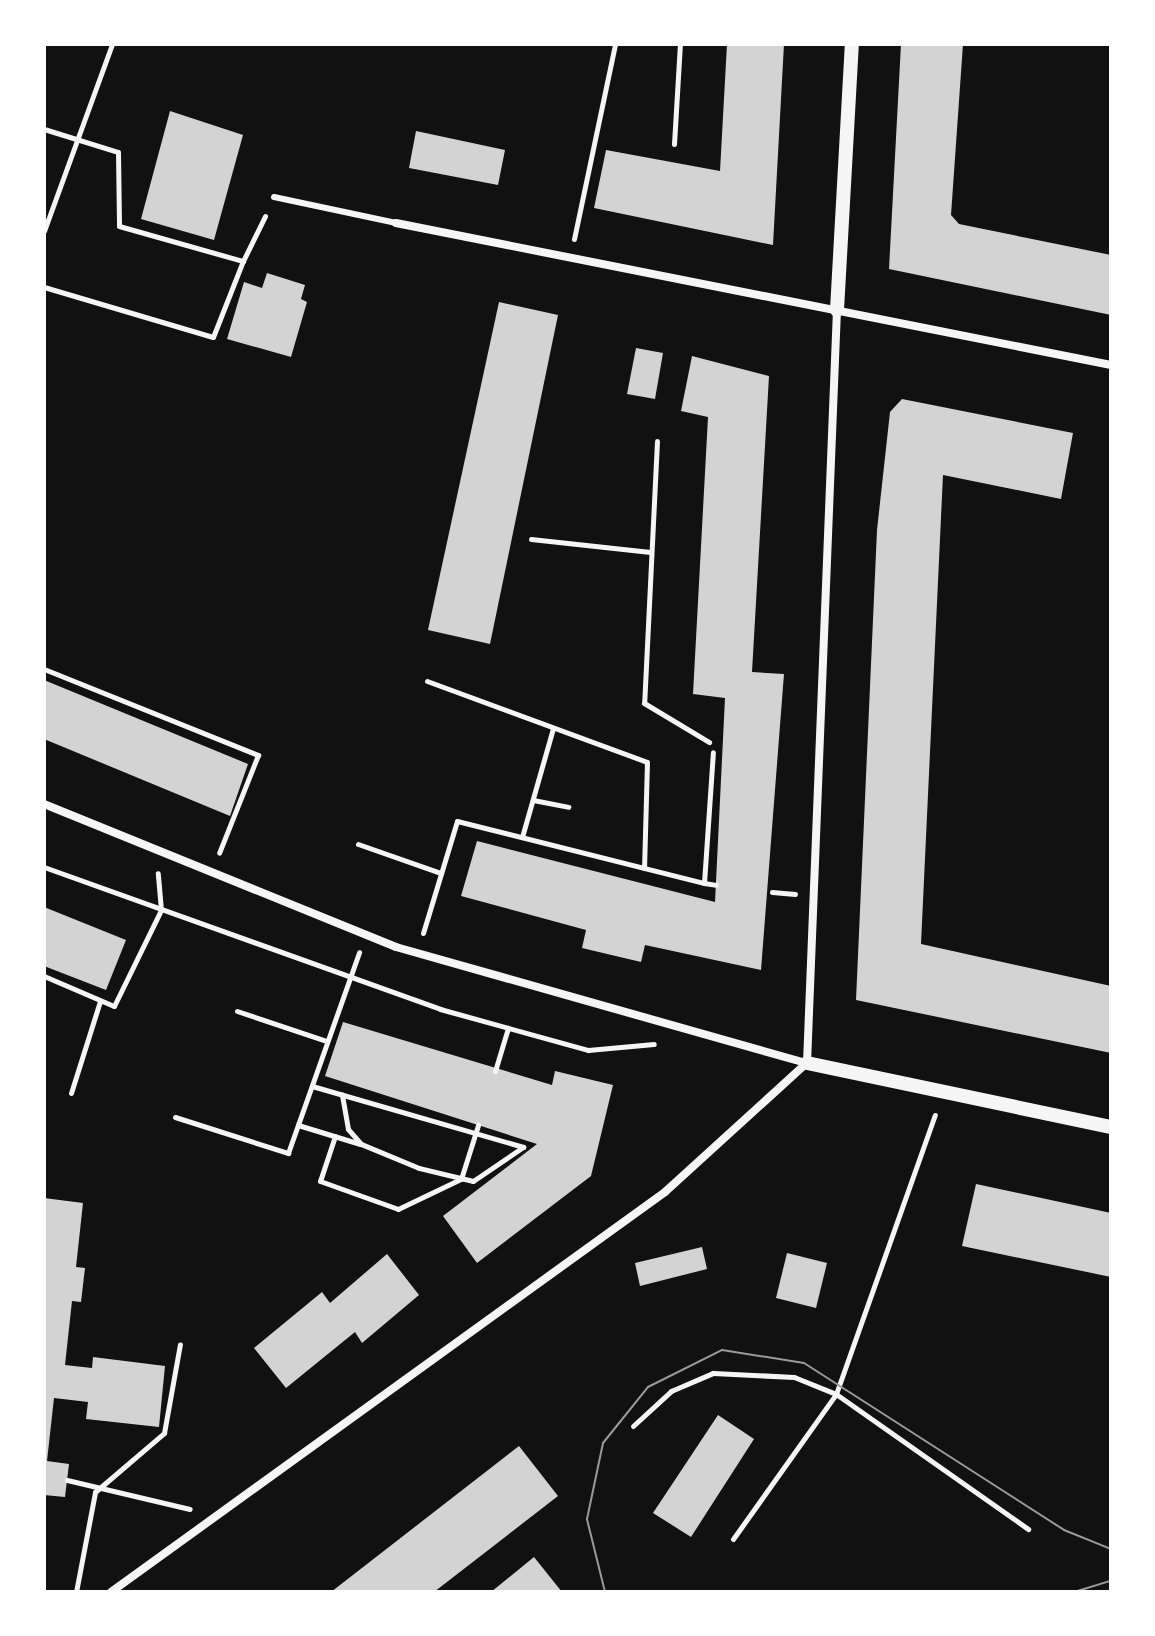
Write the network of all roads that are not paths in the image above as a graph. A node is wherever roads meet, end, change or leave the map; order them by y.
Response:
1 (852, 44) edge
2 (274, 197) road end
3 (396, 223) joint
4 (837, 310) junction
5 (1111, 365) edge
6 (44, 804) edge
7 (807, 1063) junction
8 (1111, 1127) edge
9 (111, 1592) edge

1 - 4 street
2 - 3 lane
3 - 4 street
4 - 5 street
4 - 7 street
6 - 7 street
7 - 8 street
7 - 9 street

